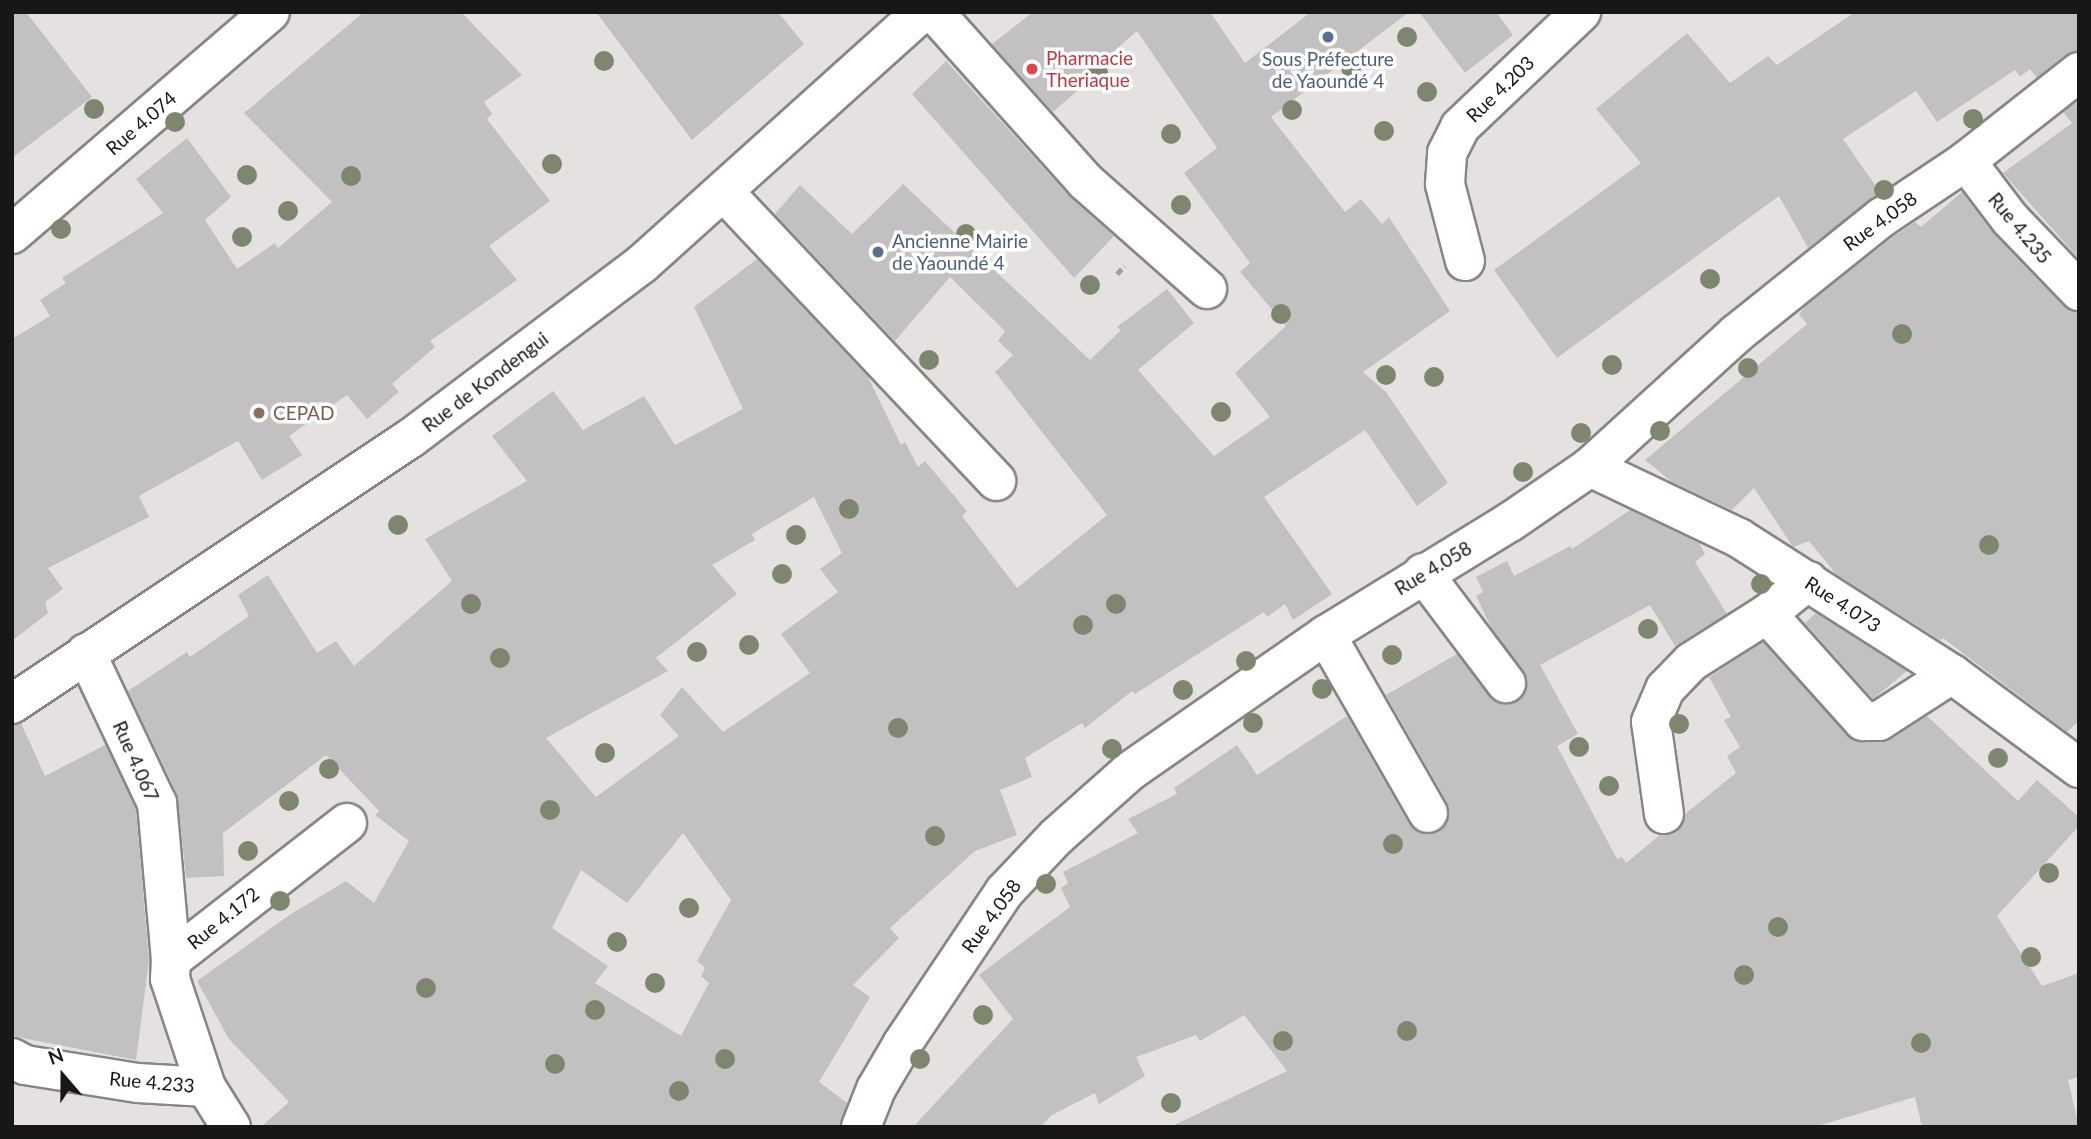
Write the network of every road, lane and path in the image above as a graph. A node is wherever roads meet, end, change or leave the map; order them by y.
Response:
1 (270, 12) edge
2 (922, 12) edge
3 (934, 12) edge
4 (1581, 12) edge
5 (2079, 72) edge
6 (1966, 162) junction
7 (724, 192) junction
8 (12, 234) edge
9 (1465, 261) dead end
10 (1207, 289) dead end
11 (2079, 291) edge
12 (1590, 467) junction
13 (996, 481) dead end
14 (1423, 573) junction
15 (1808, 581) junction
16 (1767, 614) junction
17 (1325, 635) junction
18 (86, 653) junction
19 (1952, 674) junction
20 (1506, 683) dead end
21 (12, 704) edge
22 (2079, 768) edge
23 (1428, 813) dead end
24 (1664, 814) dead end
25 (347, 823) dead end
26 (171, 960) junction
27 (12, 1058) edge
28 (206, 1087) junction
29 (231, 1127) edge
30 (861, 1127) edge

1 - 8 street, Rue 4.074
2 - 7 street, Rue de Kondengui
3 - 10 street
4 - 9 street, Rue 4.203
5 - 6 street, Rue 4.058
6 - 11 street, Rue 4.235
6 - 12 street, Rue 4.058
7 - 13 street
7 - 18 street, Rue de Kondengui
12 - 14 street, Rue 4.058
12 - 15 street, Rue 4.073
14 - 17 street, Rue 4.058
14 - 20 street
15 - 16 street
15 - 19 street, Rue 4.073
16 - 19 street
16 - 24 street
17 - 23 street
17 - 30 street, Rue 4.058
18 - 21 street, Rue de Kondengui
18 - 26 street, Rue 4.067
19 - 22 street, Rue 4.073
25 - 26 street, Rue 4.172
26 - 28 street, Rue 4.172
27 - 28 street, Rue 4.233
28 - 29 street, Rue 4.233

